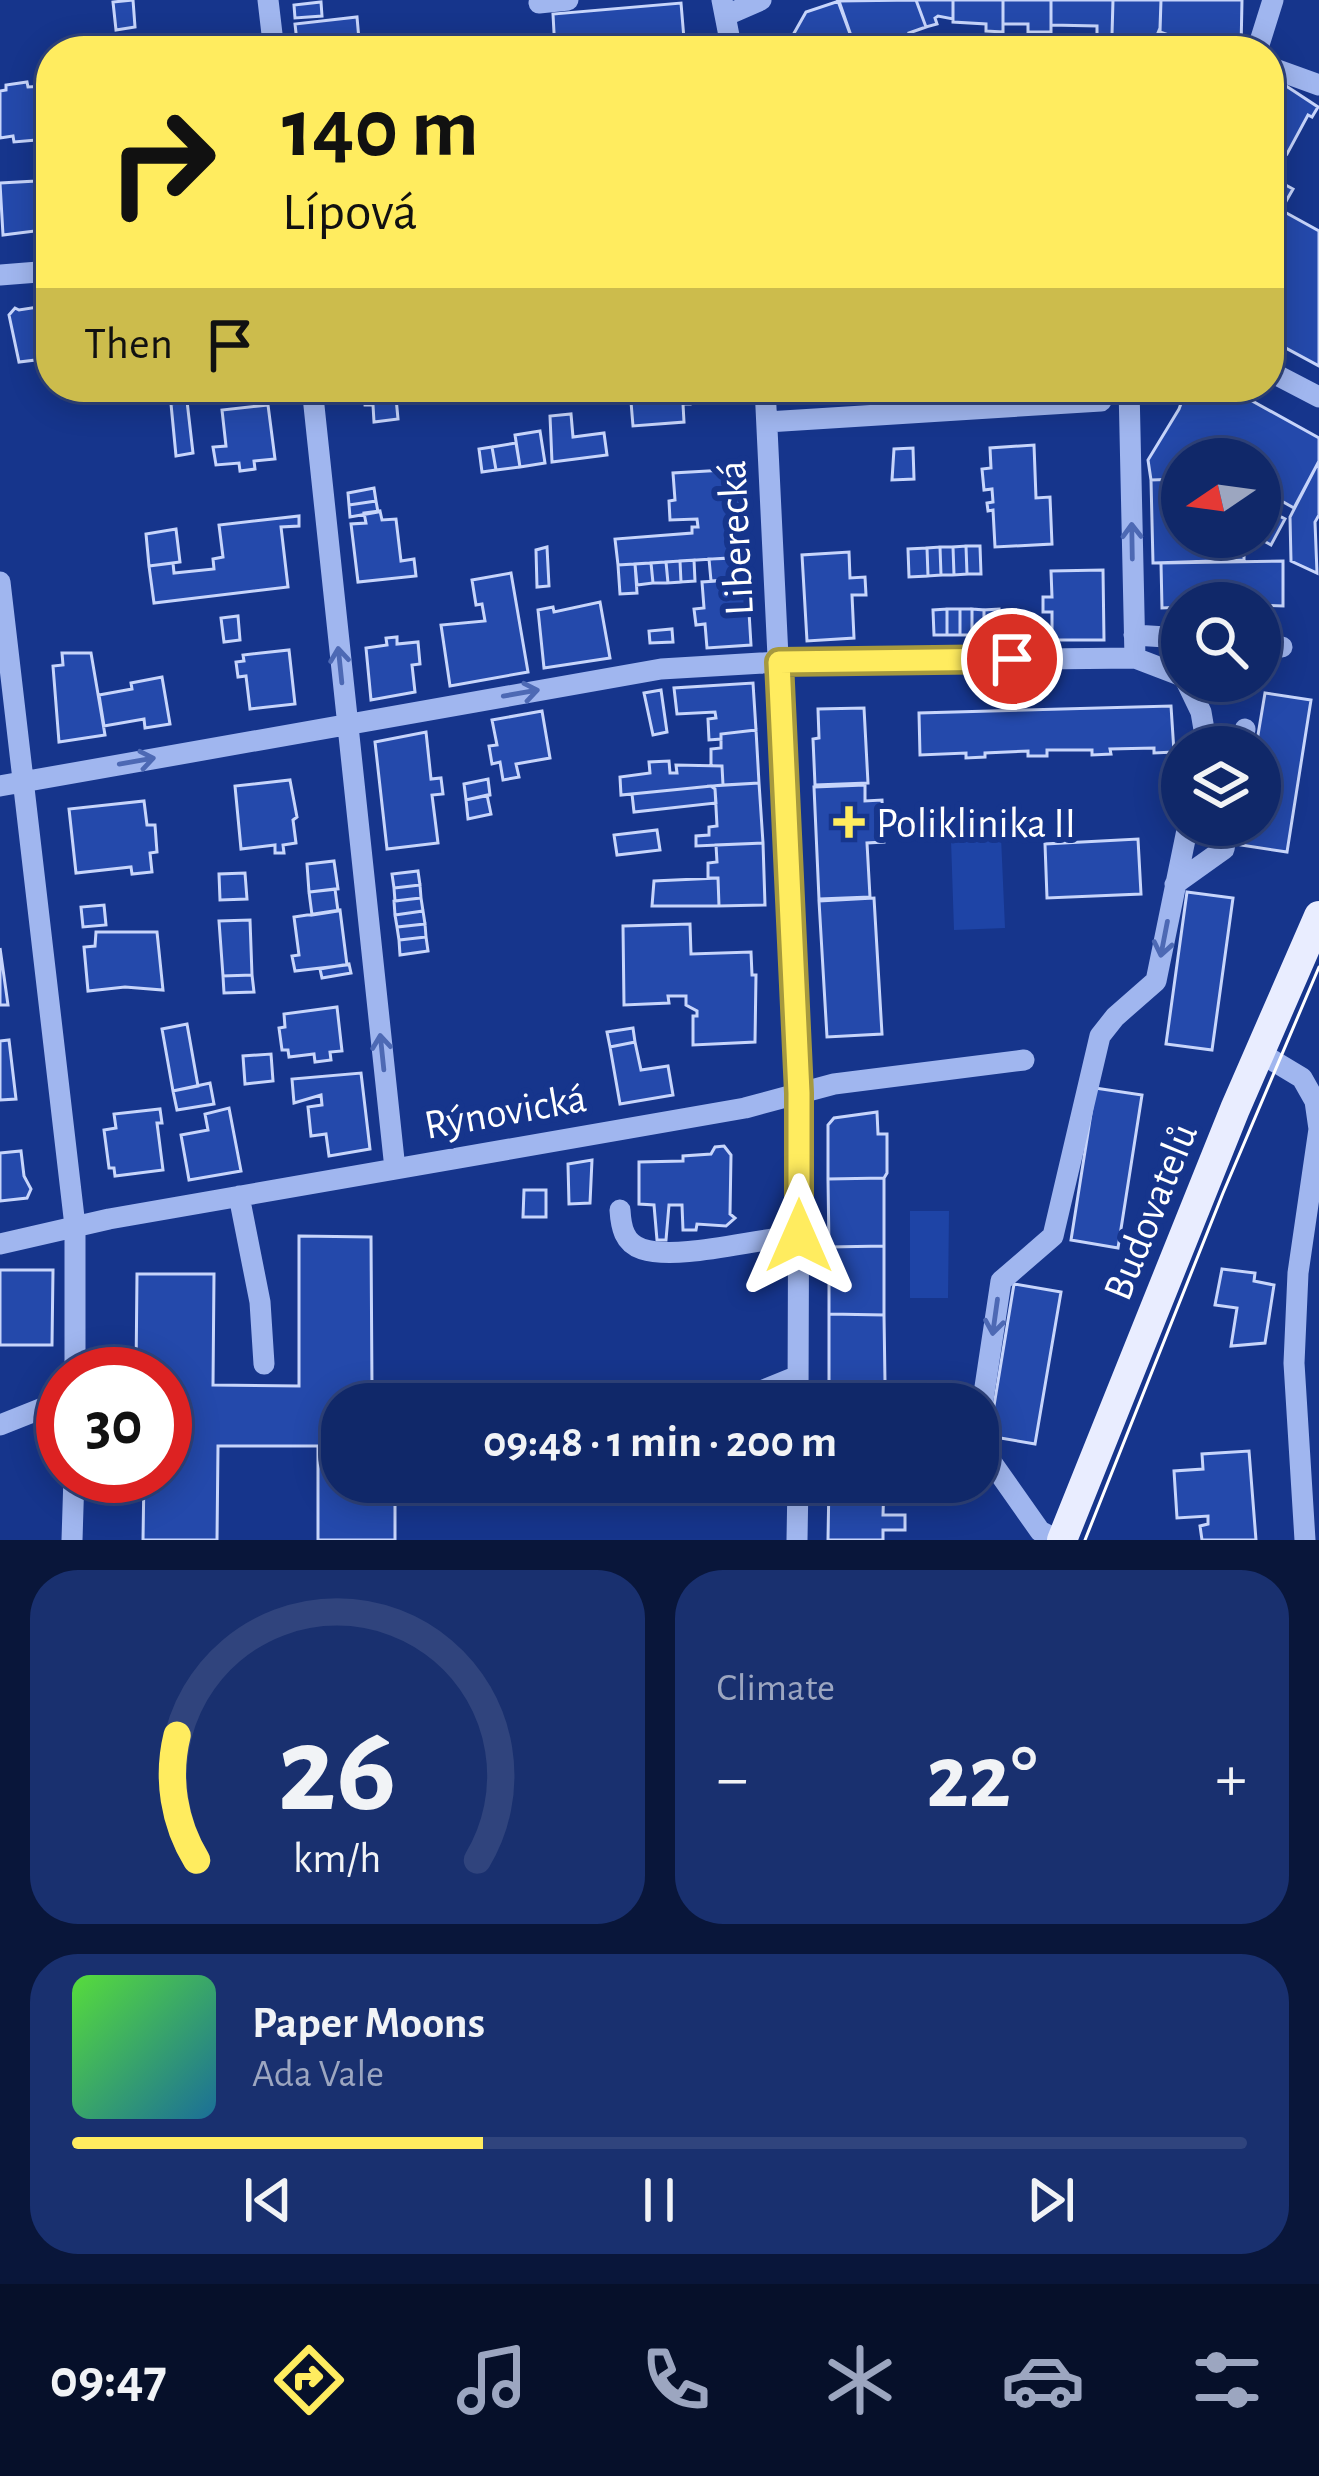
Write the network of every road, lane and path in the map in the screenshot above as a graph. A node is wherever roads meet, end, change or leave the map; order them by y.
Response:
1 (268, 0) edge
2 (568, 0) edge
3 (760, 0) edge
4 (1273, 0) edge
5 (539, 3) edge
6 (724, 8) edge
7 (272, 36) edge
8 (1262, 36) edge
9 (1284, 72) edge
10 (1319, 85) edge
11 (36, 272) edge
12 (0, 275) edge
13 (1284, 379) edge
14 (1319, 397) edge
15 (314, 402) edge
16 (769, 402) edge
17 (1129, 402) edge
18 (0, 582) edge
19 (1161, 642) edge
20 (1134, 646) junction
21 (779, 662) junction
22 (1161, 664) edge
23 (346, 723) junction
24 (11, 783) edge
25 (1183, 846) edge
26 (1224, 846) edge
27 (1174, 884) junction
28 (1319, 916) edge
29 (1259, 1052) junction
30 (1024, 1060) dead end
31 (799, 1093) junction
32 (394, 1169) junction
33 (239, 1196) junction
34 (620, 1210) dead end
35 (75, 1226) junction
36 (799, 1236) junction
37 (0, 1244) edge
38 (75, 1347) edge
39 (264, 1364) dead end
40 (798, 1376) junction
41 (781, 1383) edge
42 (798, 1383) edge
43 (986, 1383) edge
44 (36, 1411) edge
45 (0, 1425) edge
46 (999, 1473) edge
47 (73, 1503) edge
48 (797, 1503) edge
49 (72, 1540) edge
50 (797, 1540) edge
51 (1059, 1540) edge
52 (1305, 1540) edge

1 - 7 street
2 - 5 street
3 - 6 street
4 - 8 street
9 - 10 street
11 - 12 street
13 - 14 street
23 -> 15 street
16 - 21 street, Liberecká
20 -> 17 street
18 - 24 street
19 - 20 street
20 - 21 street
20 - 22 street
23 -> 21 street
21 - 31 street, Liberecká
24 -> 23 street
32 -> 23 street
24 - 35 street
25 - 27 street
26 - 27 street
27 -> 43 street
28 - 29 main road, Budovatelů
29 - 51 main road, Budovatelů
29 - 52 street
30 - 31 street, Rýnovická
31 - 32 street, Rýnovická
31 - 36 street, Liberecká
32 - 33 street, Rýnovická
33 - 35 street, Rýnovická
33 - 39 street
34 - 36 street
35 - 37 street, Rýnovická
35 - 38 street
36 - 40 street, Liberecká
40 - 41 street
40 - 42 street, Liberecká
44 - 45 street
46 - 51 street
47 - 49 street
48 - 50 street

